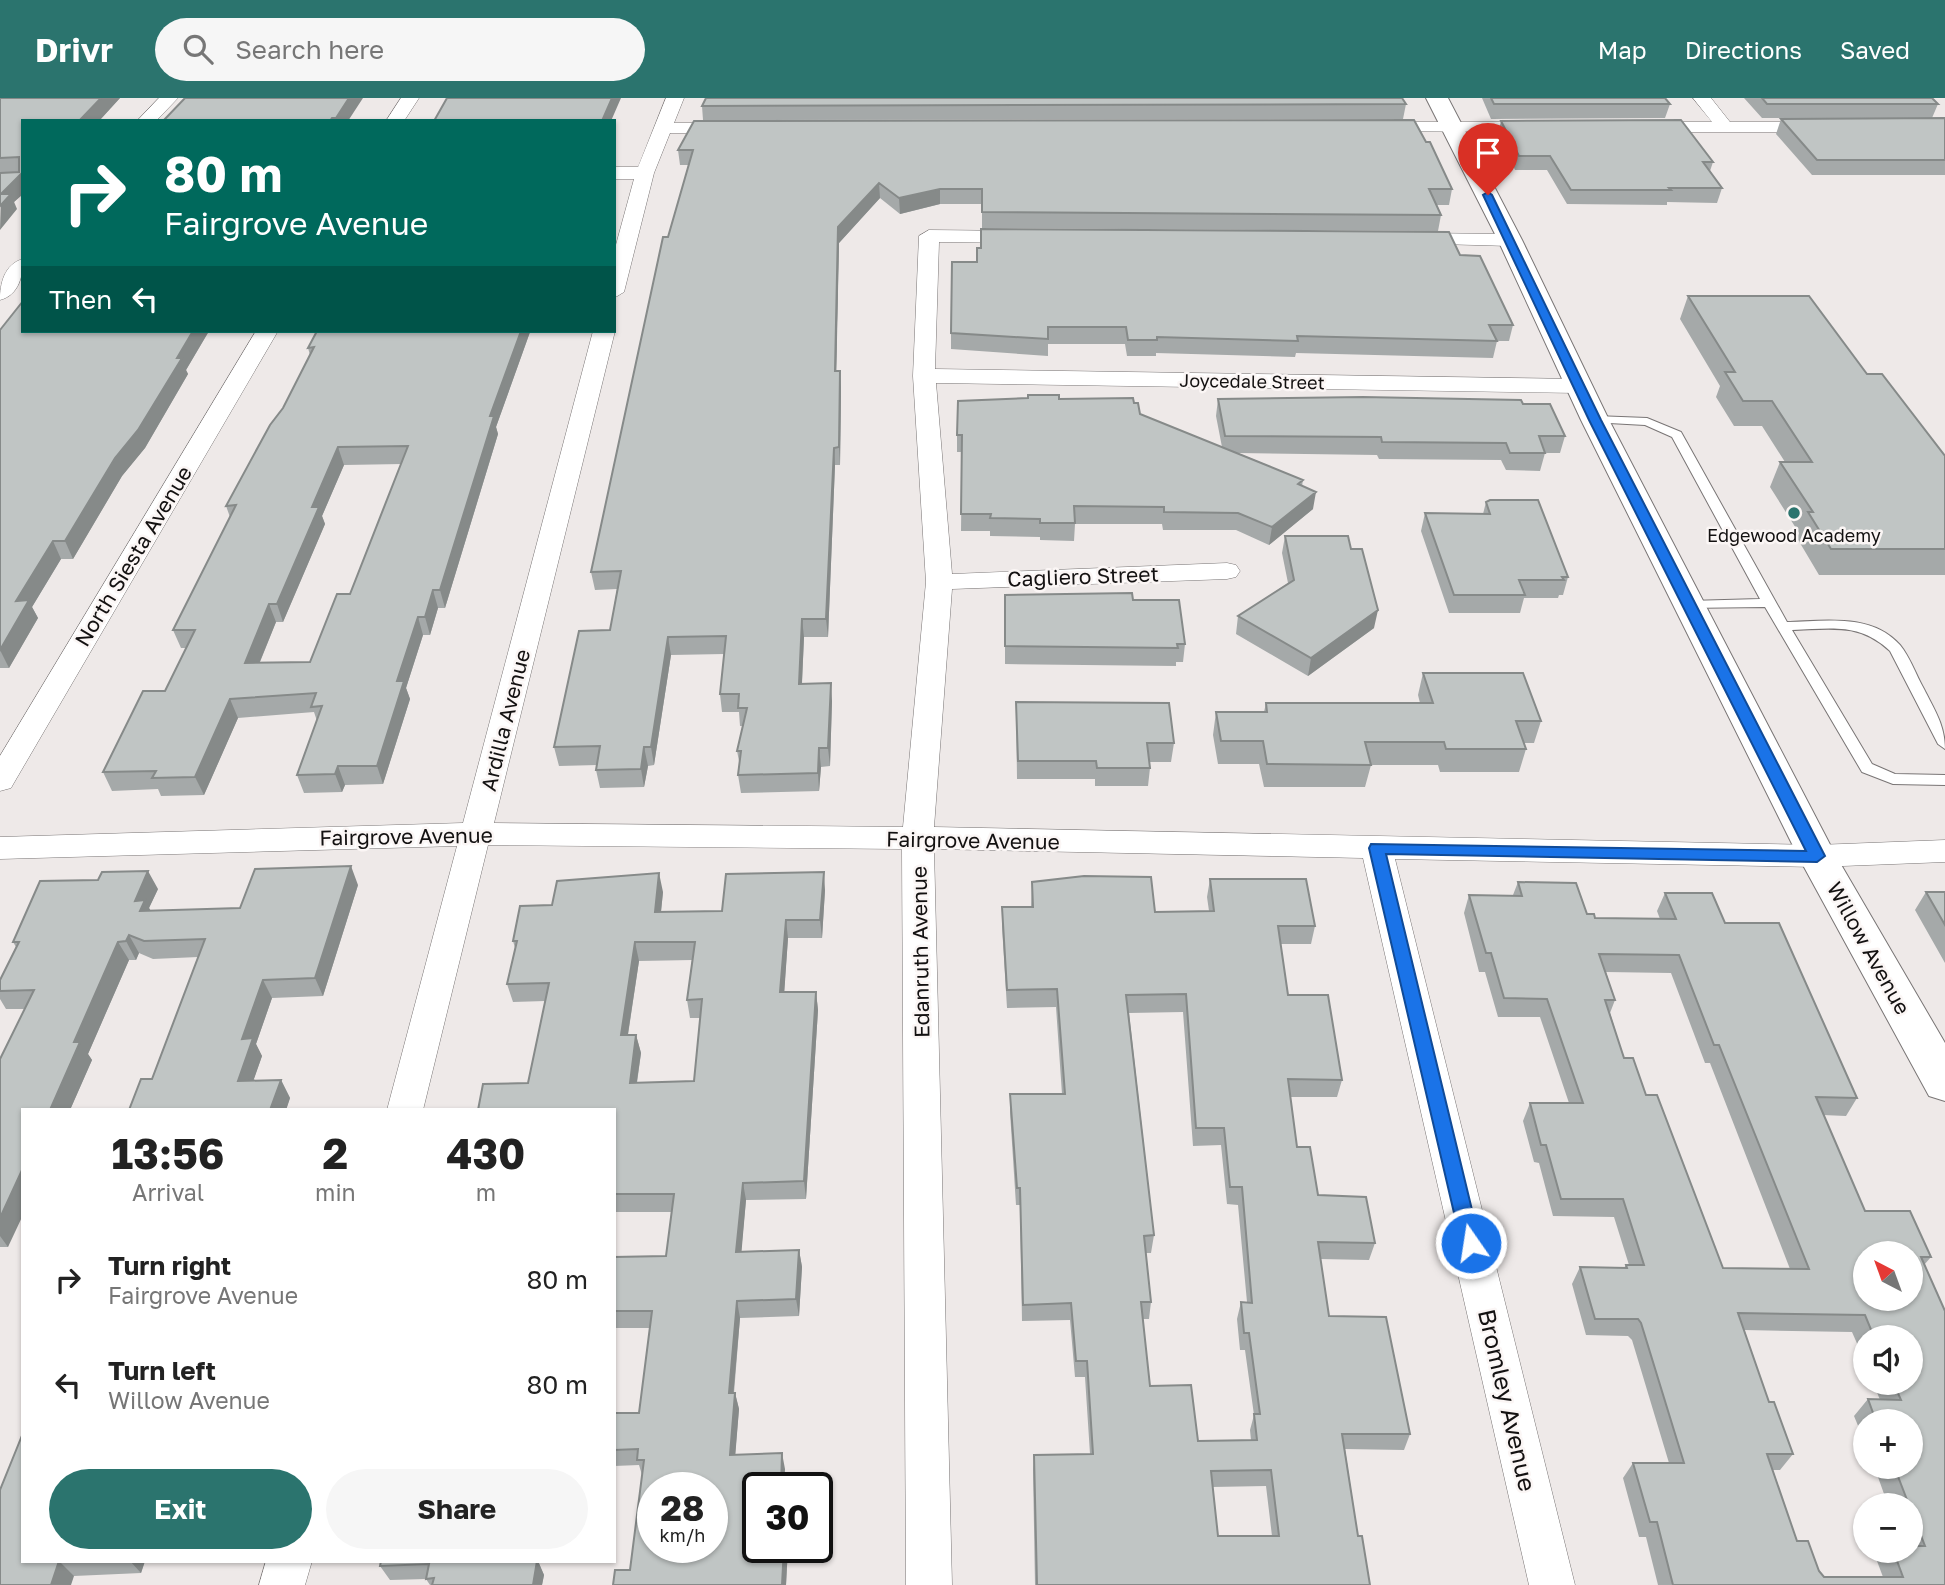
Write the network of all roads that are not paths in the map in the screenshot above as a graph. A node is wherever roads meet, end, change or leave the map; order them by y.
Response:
1 (169, 98) edge
2 (410, 98) edge
3 (676, 98) edge
4 (1437, 98) edge
5 (1702, 98) edge
6 (148, 119) edge
7 (396, 119) edge
8 (1452, 126) junction
9 (1356, 127) edge
10 (1562, 127) edge
11 (1630, 127) edge
12 (1725, 127) junction
13 (1835, 127) edge
14 (665, 128) junction
15 (748, 128) edge
16 (616, 173) edge
17 (645, 173) junction
18 (1040, 237) edge
19 (1385, 239) edge
20 (1510, 240) junction
21 (21, 268) edge
22 (616, 284) edge
23 (0, 294) edge
24 (266, 333) edge
25 (603, 333) edge
26 (924, 376) junction
27 (1580, 386) junction
28 (1595, 420) junction
29 (1227, 571) dead end
30 (939, 582) junction
31 (1769, 603) junction
32 (1689, 605) junction
33 (1783, 626) junction
34 (1945, 744) edge
35 (0, 780) edge
36 (1945, 780) edge
37 (477, 834) junction
38 (918, 838) junction
39 (0, 848) edge
40 (1377, 848) junction
41 (1945, 851) edge
42 (1817, 856) junction
43 (1945, 1083) edge
44 (406, 1108) edge
45 (288, 1563) edge
46 (282, 1585) edge
47 (929, 1585) edge
48 (1552, 1585) edge

1 - 6 street
2 - 7 street
3 - 14 street
4 - 8 street, Willow Avenue
5 - 12 street
8 - 9 street
8 - 10 street
8 - 20 street, Willow Avenue
11 - 12 street
12 - 13 street
14 - 15 street
14 - 17 street
16 - 17 street
17 - 22 street
18 - 26 street, Edanruth Avenue
19 - 20 street
20 - 27 street, Willow Avenue
21 - 23 street
24 - 35 street, North Siesta Avenue
25 - 37 street, Ardilla Avenue
26 - 27 street, Joycedale Street
26 - 30 street, Edanruth Avenue
27 - 28 street, Willow Avenue
28 - 31 lane
28 - 32 street, Willow Avenue
29 - 30 street, Cagliero Street
30 - 38 street, Edanruth Avenue
31 - 32 lane
31 - 33 lane
32 - 42 street, Willow Avenue
33 - 34 lane
33 - 36 lane
37 - 38 street, Fairgrove Avenue
37 - 39 street, Fairgrove Avenue
37 - 44 street, Ardilla Avenue
38 - 40 street, Fairgrove Avenue
38 - 47 street, Edanruth Avenue
40 - 42 street, Fairgrove Avenue
40 - 48 street, Bromley Avenue
41 - 42 street, Fairgrove Avenue
42 - 43 street, Willow Avenue
45 - 46 street

